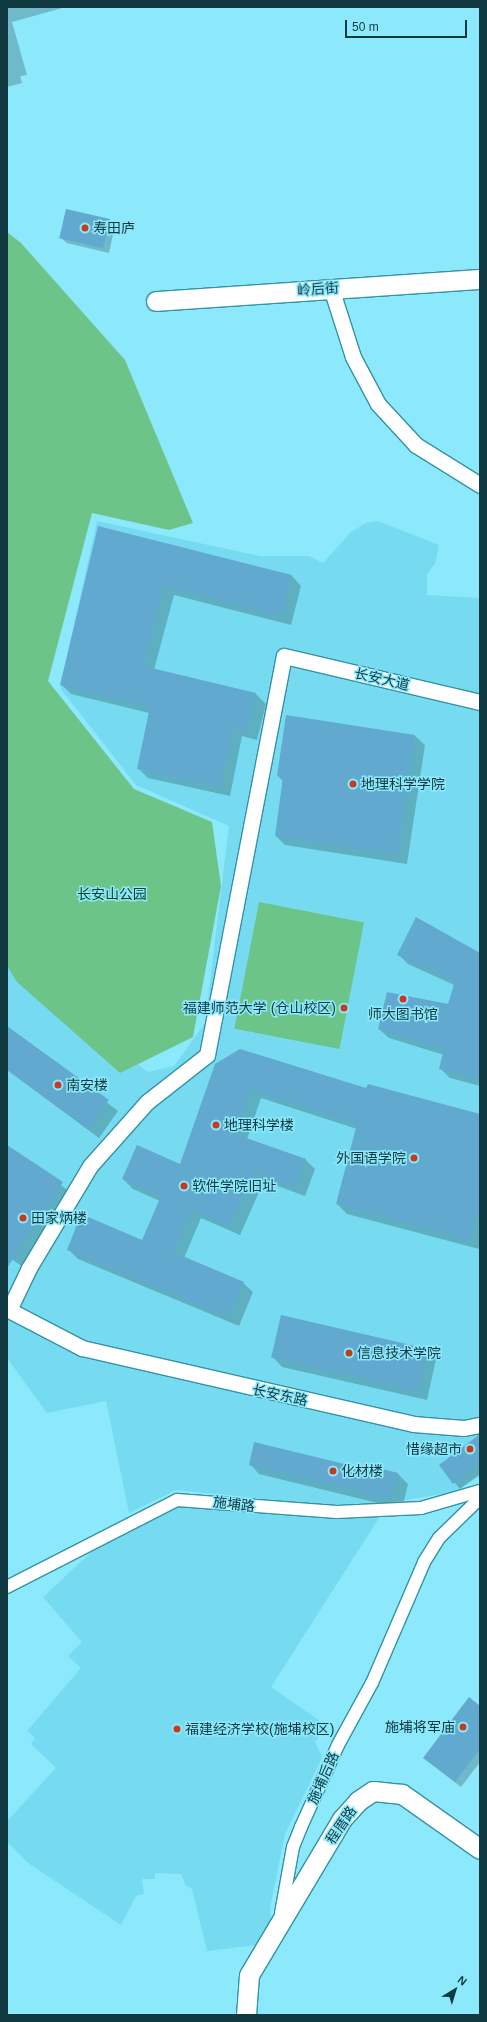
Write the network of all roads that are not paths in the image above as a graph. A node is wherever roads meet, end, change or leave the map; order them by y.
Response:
1 (480, 279) edge
2 (331, 288) junction
3 (156, 301) dead end
4 (480, 485) edge
5 (480, 702) edge
6 (8, 1310) edge
7 (480, 1425) edge
8 (480, 1491) edge
9 (480, 1498) edge
10 (7, 1587) edge
11 (480, 1849) edge
12 (277, 1931) junction
13 (246, 2015) edge

1 - 2 street, 岭后街
2 - 3 street, 岭后街
2 - 4 street
5 - 6 street, 长安大道
6 - 7 street, 长安东路
8 - 10 street, 施埔路
9 - 12 street, 施埔后路
11 - 12 street, 程厝路
12 - 13 street, 施埔后路

